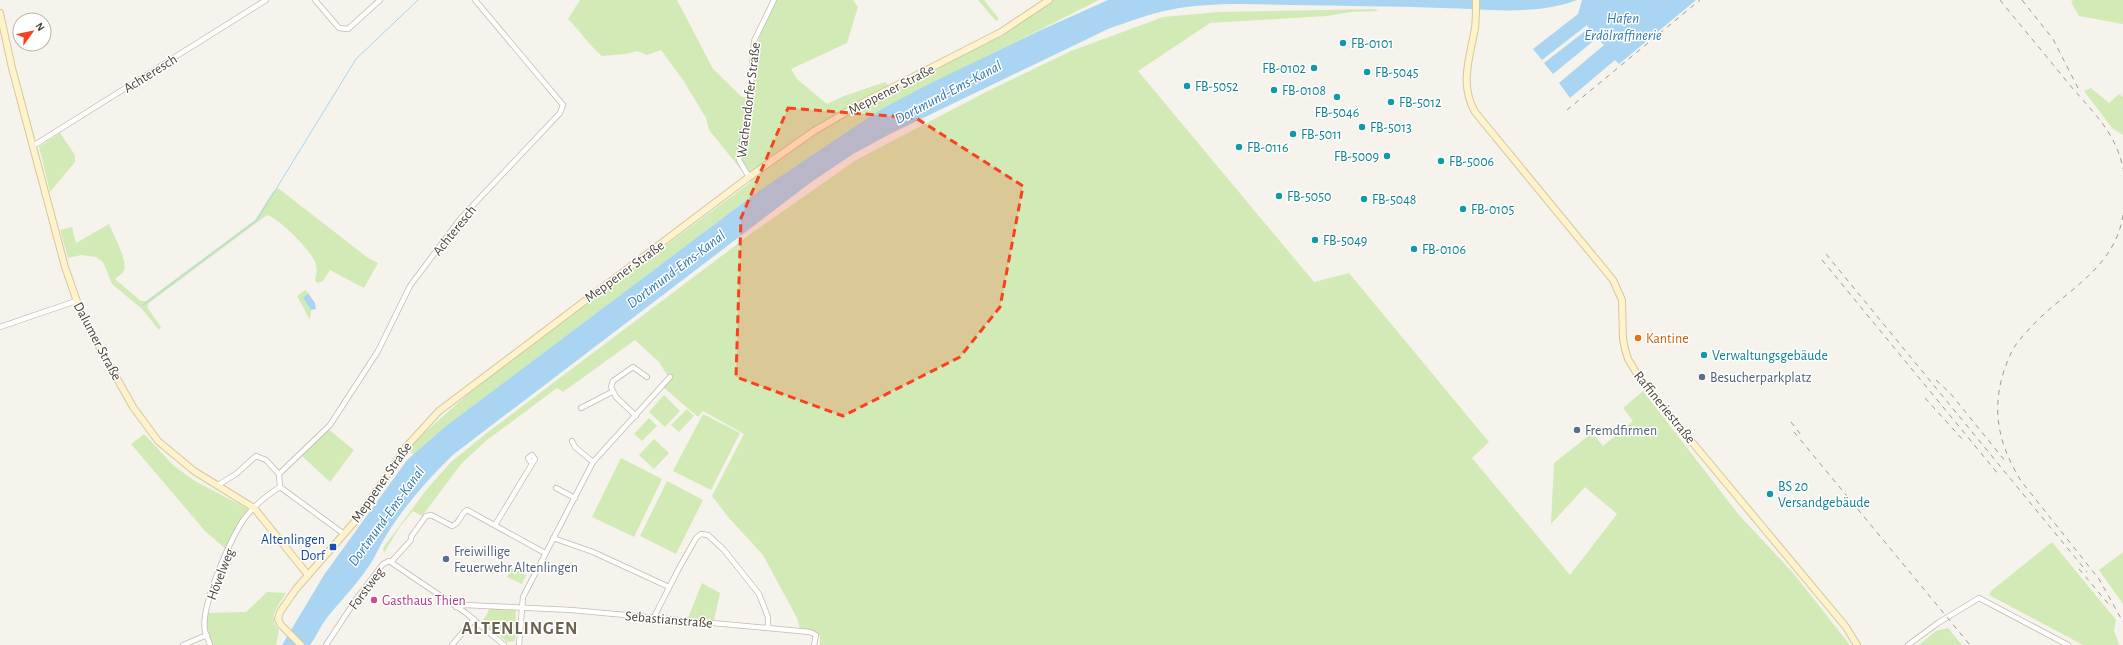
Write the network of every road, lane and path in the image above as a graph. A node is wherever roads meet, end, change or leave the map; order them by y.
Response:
1 (266, 0) edge
2 (316, 0) edge
3 (380, 0) edge
4 (475, 0) edge
5 (774, 0) edge
6 (1049, 0) edge
7 (1476, 0) edge
8 (0, 13) edge
9 (33, 146) junction
10 (749, 177) junction
11 (76, 301) junction
12 (0, 327) edge
13 (647, 377) dead end
14 (670, 377) dead end
15 (612, 392) junction
16 (581, 408) dead end
17 (636, 416) junction
18 (572, 441) dead end
19 (593, 462) junction
20 (532, 464) dead end
21 (279, 474) junction
22 (218, 486) junction
23 (280, 487) junction
24 (556, 488) dead end
25 (575, 498) junction
26 (254, 508) junction
27 (495, 525) junction
28 (344, 534) junction
29 (553, 538) junction
30 (545, 553) junction
31 (391, 562) junction
32 (308, 575) junction
33 (669, 587) junction
34 (456, 606) junction
35 (522, 606) junction
36 (654, 617) junction
37 (474, 619) junction
38 (768, 628) junction
39 (206, 635) junction
40 (183, 645) edge
41 (210, 645) edge
42 (301, 645) edge
43 (326, 645) edge
44 (452, 645) edge
45 (504, 645) edge
46 (519, 645) edge
47 (814, 645) edge
48 (1857, 645) edge
49 (1908, 645) edge
50 (2068, 645) edge

1 - 9 street, Achteresch
2 - 3 street
4 - 21 street, Achteresch
5 - 10 street, Wachendorfer Straße
6 - 10 main road, Meppener Straße
7 - 48 main road, Raffineriestraße
8 - 9 main road, Dalumer Straße
9 - 11 main road, Dalumer Straße
10 - 28 main road, Meppener Straße
11 - 12 street
11 - 22 main road, Dalumer Straße
13 - 15 street
14 - 17 street
15 - 16 street
15 - 17 street
17 - 19 street
18 - 19 street
19 - 25 street
20 - 27 street
21 - 22 street
21 - 23 street
22 - 26 main road, Dalumer Straße
23 - 26 street
23 - 28 street
24 - 25 street
25 - 29 street
26 - 32 main road, Dalumer Straße
26 - 39 street, Hövelweg
27 - 30 street
27 - 31 street
28 - 32 main road, Meppener Straße
29 - 30 street
29 - 33 street
30 - 35 street
31 - 34 street, Forstweg
31 - 43 street, Forstweg
32 - 42 main road, Meppener Straße
33 - 36 street
33 - 38 street
34 - 35 street
34 - 37 street, Forstweg
35 - 36 street, Sebastianstraße
35 - 46 street
36 - 38 street, Sebastianstraße
37 - 44 street
37 - 45 street, Forstweg
38 - 47 street, Sebastianstraße
39 - 40 street
39 - 41 street, Hövelweg
49 - 50 street

